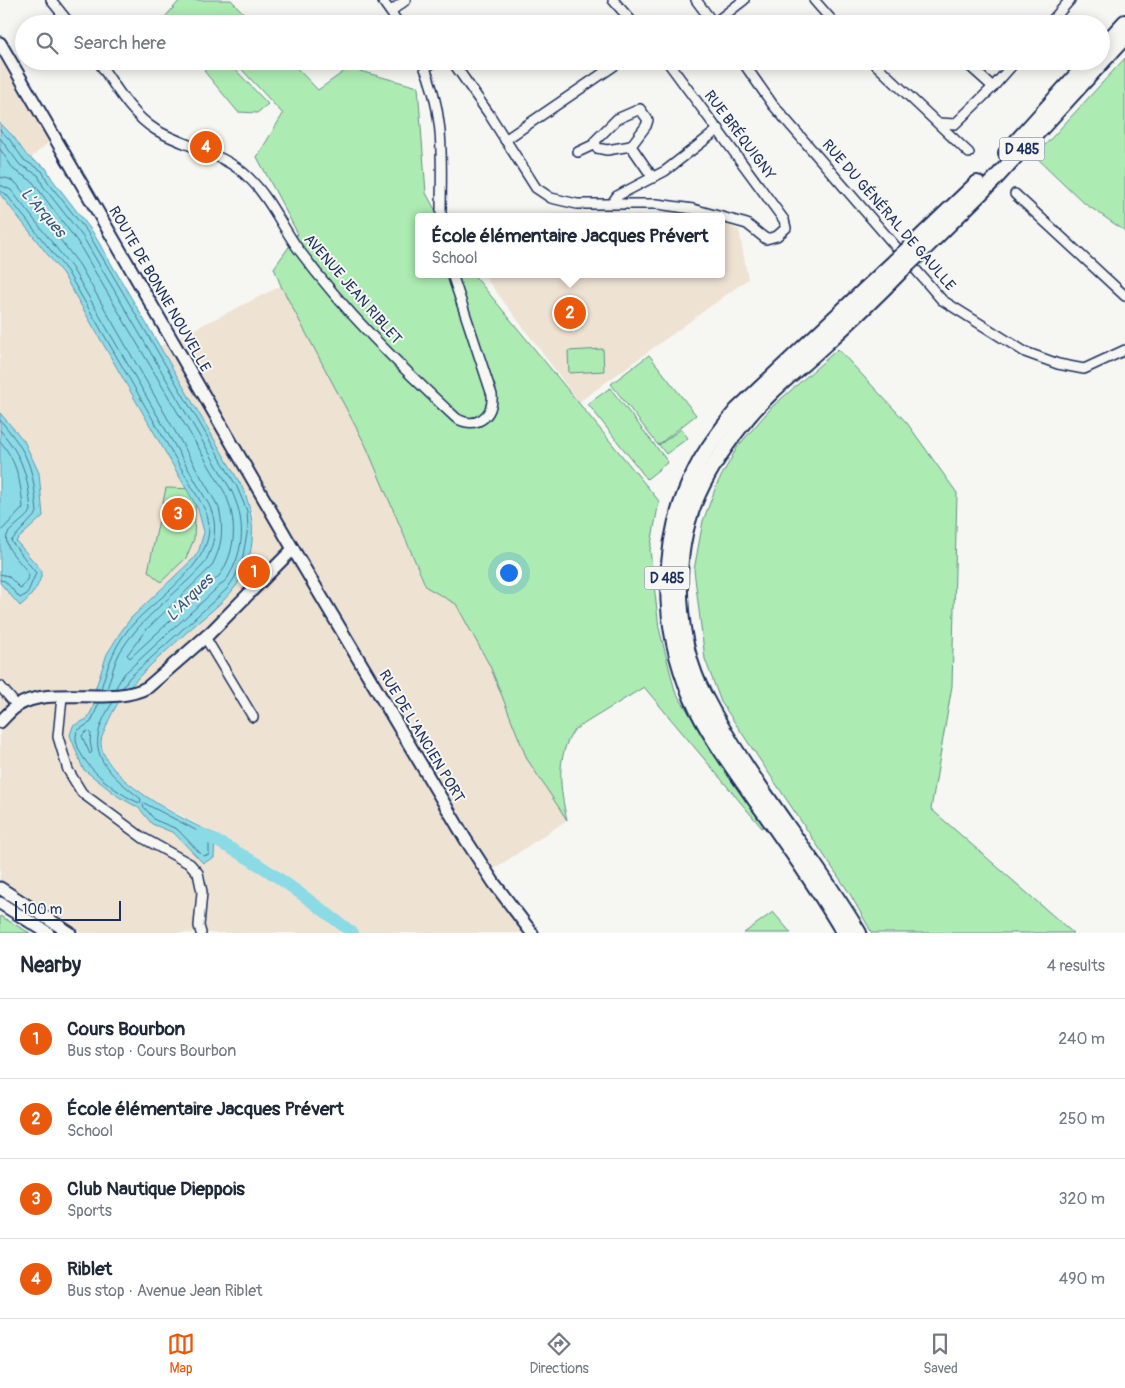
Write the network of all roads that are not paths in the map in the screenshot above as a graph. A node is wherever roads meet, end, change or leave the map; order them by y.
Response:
1 (51, 0) edge
2 (382, 0) edge
3 (406, 0) edge
4 (613, 0) edge
5 (696, 0) edge
6 (744, 0) edge
7 (814, 0) edge
8 (1070, 0) edge
9 (391, 11) junction
10 (63, 15) edge
11 (393, 15) edge
12 (626, 15) edge
13 (707, 15) edge
14 (725, 15) edge
15 (827, 15) edge
16 (1057, 15) edge
17 (1125, 22) edge
18 (1125, 37) edge
19 (1110, 38) edge
20 (0, 43) edge
21 (1110, 53) edge
22 (15, 69) edge
23 (16, 70) edge
24 (105, 70) edge
25 (426, 70) edge
26 (458, 70) edge
27 (608, 70) edge
28 (674, 70) edge
29 (748, 70) edge
30 (882, 70) edge
31 (974, 70) edge
32 (1009, 70) edge
33 (1081, 70) edge
34 (1095, 70) edge
35 (994, 88) junction
36 (938, 123) junction
37 (719, 129) junction
38 (505, 140) junction
39 (595, 144) junction
40 (631, 146) junction
41 (578, 152) dead end
42 (969, 154) dead end
43 (653, 178) junction
44 (1015, 194) dead end
45 (612, 203) junction
46 (441, 213) edge
47 (707, 213) edge
48 (725, 218) edge
49 (912, 253) junction
50 (899, 265) junction
51 (453, 278) edge
52 (1125, 296) edge
53 (1125, 350) edge
54 (293, 549) junction
55 (205, 637) junction
56 (0, 686) edge
57 (62, 697) junction
58 (17, 706) junction
59 (253, 717) dead end
60 (0, 722) edge
61 (0, 888) edge
62 (0, 904) edge
63 (48, 933) edge
64 (70, 933) edge
65 (201, 933) edge
66 (532, 933) edge
67 (844, 933) edge
68 (859, 933) edge

1 - 10 street
2 - 9 street
3 - 9 street
4 - 12 street
5 - 13 street
6 - 14 street
7 - 15 street
8 - 16 street
9 - 11 street
17 - 19 highway
18 - 21 highway, D 485
20 - 22 main road, ROUTE DE BONNE NOUVELLE
23 - 54 main road, ROUTE DE BONNE NOUVELLE
24 - 51 street, AVENUE JEAN RIBLET
25 - 46 street
26 - 38 street
27 - 38 street
28 - 37 street, RUE BRÉQUIGNY
29 - 53 street, RUE DU GÉNÉRAL DE GAULLE
30 - 36 street
31 - 35 street
32 - 35 street
33 - 49 highway, D 485
34 - 49 highway, D 485
35 - 36 street
36 - 42 street
37 - 43 street
37 - 48 street, RUE BRÉQUIGNY
38 - 45 street
39 - 40 street
39 - 40 street
39 - 41 street
40 - 43 street
43 - 45 street
44 - 52 street
45 - 47 street, RUE BRÉQUIGNY
49 - 50 highway, D 485, bridge
50 - 67 highway, D 485
50 - 68 highway, D 485
54 - 55 main road
54 - 66 main road, RUE DE L'ANCIEN PORT
55 - 57 main road
55 - 59 street
56 - 58 street
57 - 58 main road
57 - 65 street
58 - 60 main road
61 - 64 main road
62 - 63 main road

